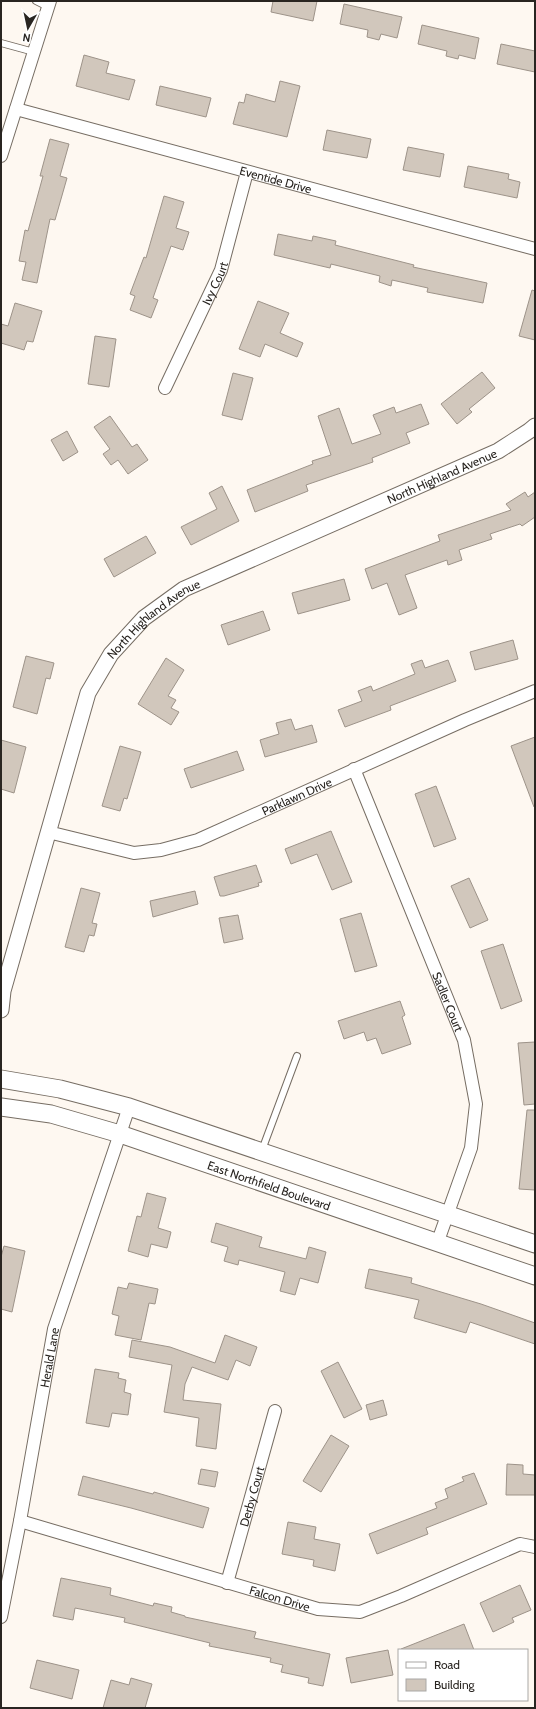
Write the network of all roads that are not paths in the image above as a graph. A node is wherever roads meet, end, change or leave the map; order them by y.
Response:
1 (36, 1) edge
2 (49, 4) edge
3 (1, 43) edge
4 (34, 52) junction
5 (16, 109) junction
6 (1, 156) edge
7 (247, 172) junction
8 (535, 249) edge
9 (165, 388) dead end
10 (535, 426) edge
11 (535, 691) edge
12 (354, 769) junction
13 (48, 832) junction
14 (1, 1010) edge
15 (297, 1056) dead end
16 (1, 1080) edge
17 (1, 1107) edge
18 (129, 1107) junction
19 (120, 1134) junction
20 (262, 1152) junction
21 (447, 1214) junction
22 (438, 1241) junction
23 (535, 1244) edge
24 (535, 1276) edge
25 (275, 1411) dead end
26 (20, 1521) junction
27 (535, 1548) edge
28 (227, 1583) junction
29 (1, 1617) edge

1 - 2 lane
2 - 4 street
3 - 4 lane
4 - 5 street
5 - 6 street
5 - 7 street, Eventide Drive
7 - 8 street, Eventide Drive
7 - 9 street, Ivy Court
10 - 13 street, North Highland Avenue
11 - 12 street, Parklawn Drive
12 - 13 street, Parklawn Drive
12 - 21 street, Sadler Court
13 - 14 street, North Highland Avenue
15 - 20 lane
16 - 18 main road
17 - 19 main road, East Northfield Boulevard
18 - 19 street, Herald Lane
18 - 20 main road
19 - 22 main road, East Northfield Boulevard
19 - 26 street, Herald Lane
20 - 21 main road
21 - 22 street, Sadler Court
21 - 23 main road
22 - 24 main road, East Northfield Boulevard
25 - 28 street, Derby Court
26 - 28 street, Falcon Drive
26 - 29 street, Herald Lane
27 - 28 street, Falcon Drive

